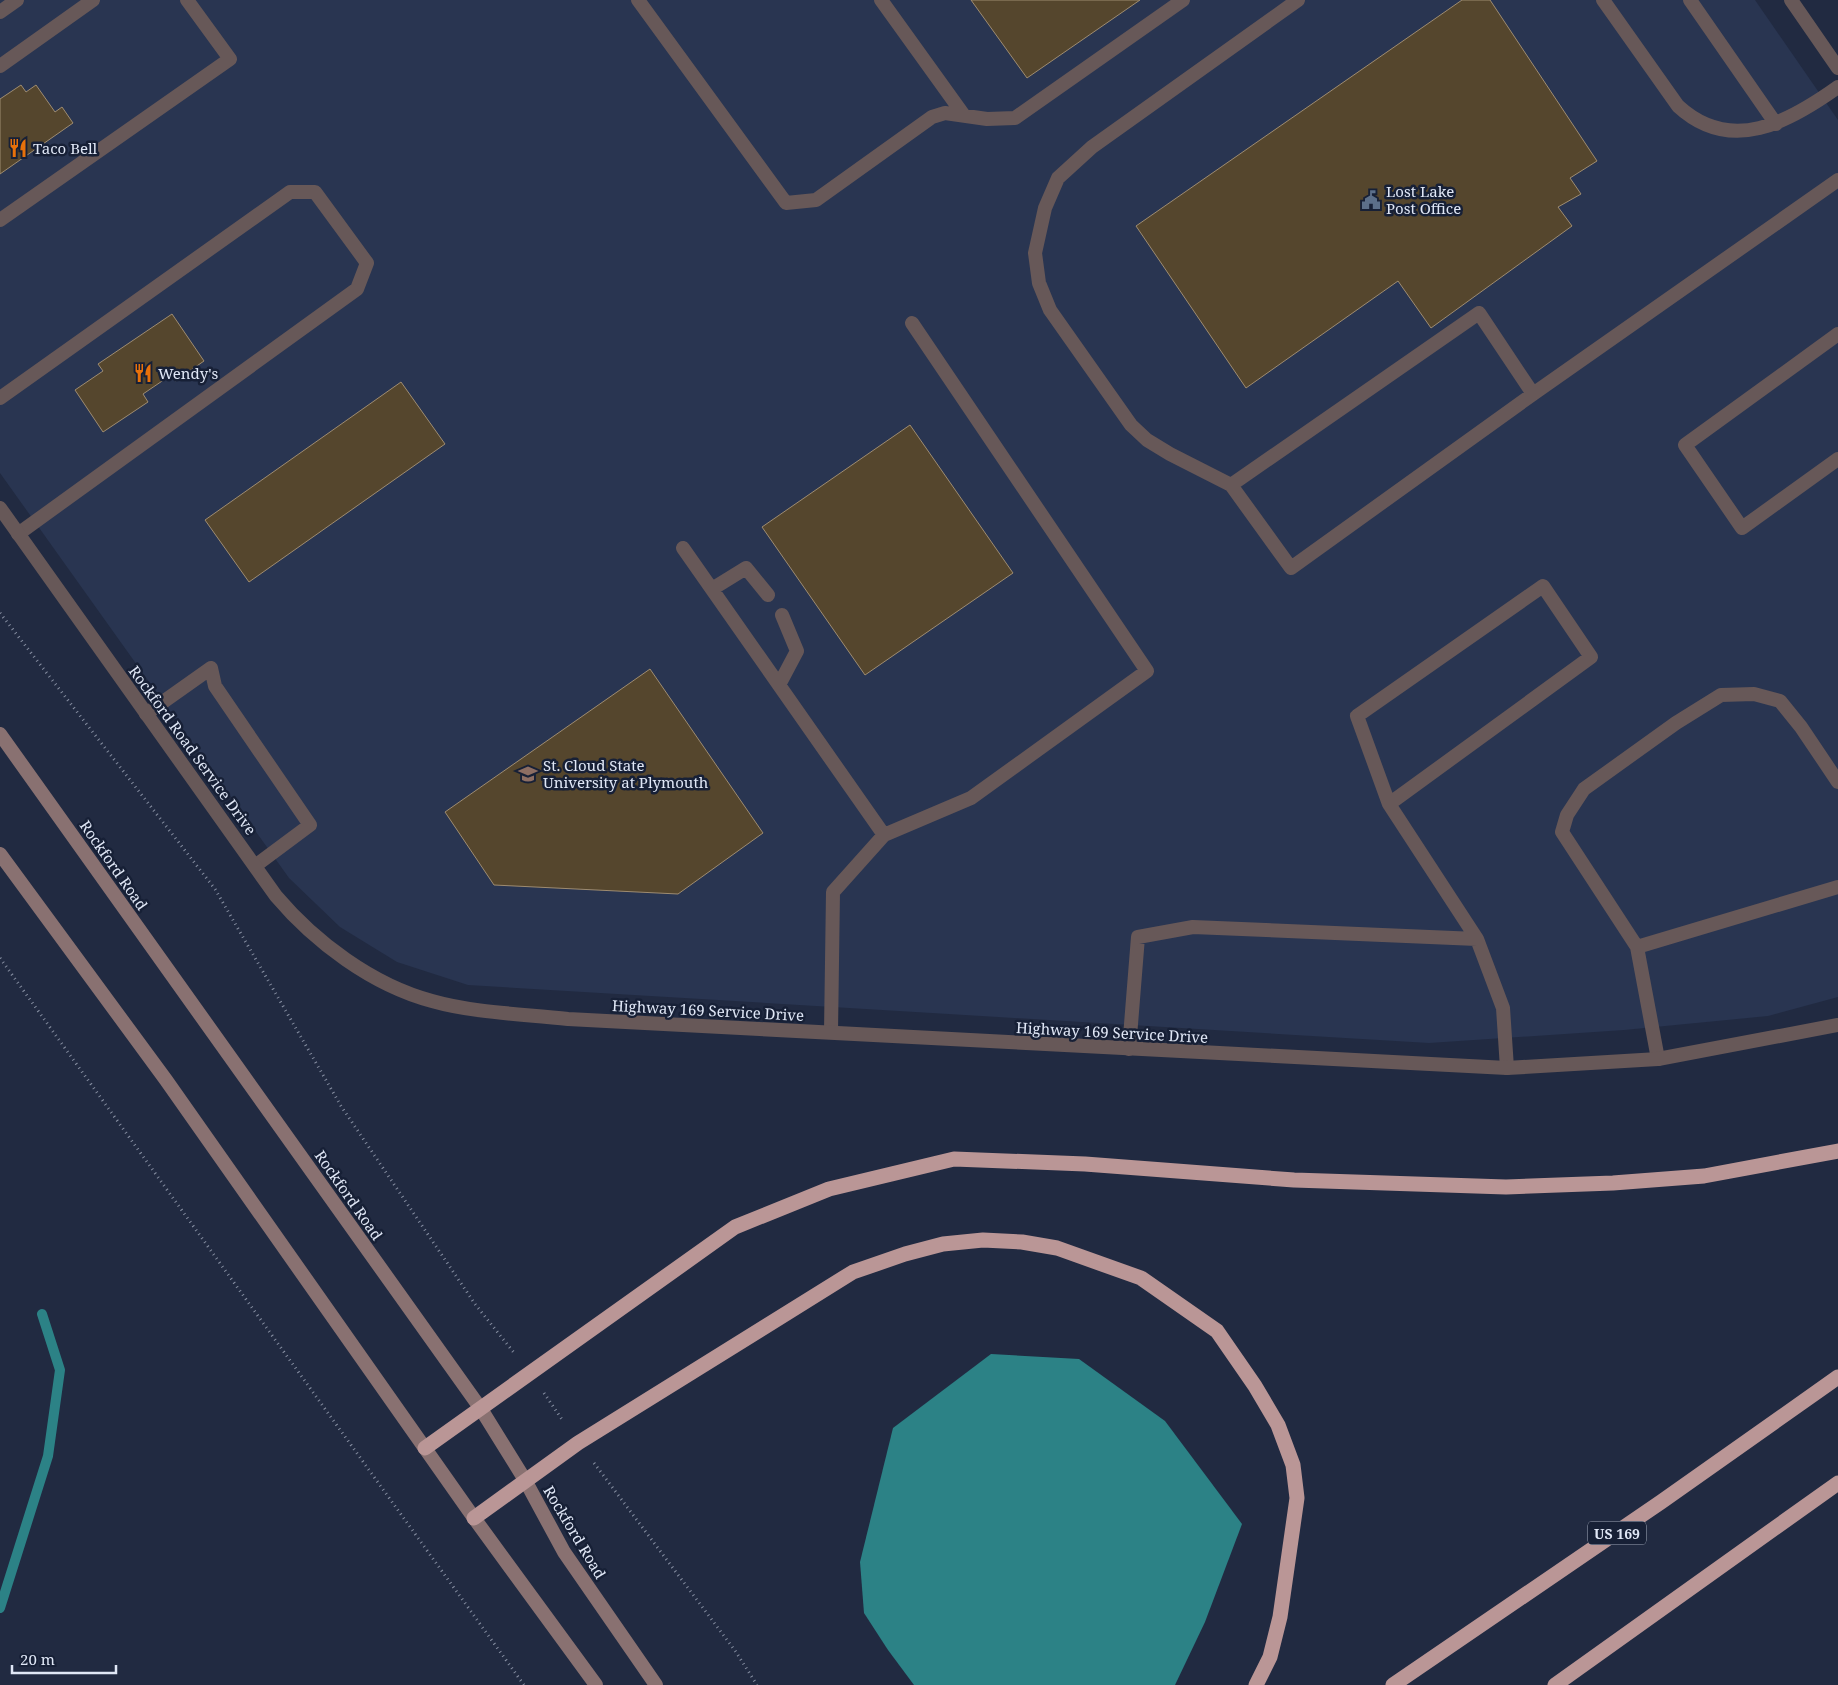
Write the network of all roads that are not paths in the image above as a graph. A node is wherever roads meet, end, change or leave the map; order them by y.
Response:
1 (17, 0) edge
2 (93, 0) edge
3 (187, 0) edge
4 (638, 0) edge
5 (881, 0) edge
6 (1183, 0) edge
7 (1298, 0) edge
8 (1603, 0) edge
9 (1690, 0) edge
10 (1791, 0) edge
11 (0, 12) edge
12 (0, 66) edge
13 (1838, 68) edge
14 (1838, 87) edge
15 (963, 114) junction
16 (1776, 124) junction
17 (1838, 180) edge
18 (0, 220) edge
19 (912, 323) dead end
20 (1838, 334) edge
21 (1533, 394) junction
22 (0, 398) edge
23 (1838, 459) edge
24 (1231, 485) junction
25 (0, 508) edge
26 (18, 534) junction
27 (683, 548) dead end
28 (712, 589) junction
29 (768, 595) dead end
30 (782, 615) dead end
31 (778, 685) junction
32 (146, 714) junction
33 (0, 734) edge
34 (1838, 782) edge
35 (1389, 804) junction
36 (884, 835) junction
37 (0, 854) edge
38 (255, 866) junction
39 (1838, 887) edge
40 (1477, 939) junction
41 (1637, 947) junction
42 (387, 983) joint
43 (1838, 1025) edge
44 (830, 1032) junction
45 (1129, 1049) junction
46 (1658, 1059) junction
47 (1507, 1068) junction
48 (1838, 1151) edge
49 (1838, 1376) edge
50 (481, 1409) junction
51 (425, 1448) junction
52 (526, 1480) junction
53 (1838, 1483) edge
54 (474, 1518) junction
55 (596, 1685) edge
56 (656, 1685) edge
57 (1256, 1685) edge
58 (1393, 1685) edge
59 (1555, 1685) edge

1 - 11 street
2 - 12 street
3 - 18 street
4 - 15 street
5 - 15 street
6 - 15 street
7 - 24 street
8 - 16 street
9 - 16 street
10 - 13 street
14 - 16 street
17 - 21 street
19 - 36 street
20 - 23 street
21 - 24 street
21 - 24 street
22 - 26 street
25 - 26 street, Rockford Road Service Drive
26 - 32 street, Rockford Road Service Drive
27 - 28 street
28 - 29 street
28 - 31 street
30 - 31 street
31 - 36 street
32 - 38 street, Rockford Road Service Drive
32 - 38 street
33 - 50 main road, Rockford Road
34 - 41 street
35 - 35 street
35 - 40 street
36 - 44 street
37 - 51 main road
38 - 42 street, Rockford Road Service Drive
39 - 41 street
40 - 45 street
40 - 47 street
41 - 46 street
42 - 44 street, Highway 169 Service Drive
43 - 46 street, Highway 169 Service Drive
44 - 45 street, Highway 169 Service Drive
45 - 47 street, Highway 169 Service Drive
46 - 47 street, Highway 169 Service Drive
48 - 50 highway
49 - 58 highway, US 169
50 - 51 highway
50 - 52 main road, Rockford Road
51 - 54 main road
52 - 54 highway
52 - 56 main road, Rockford Road
52 - 57 highway
53 - 59 highway
54 - 55 main road

